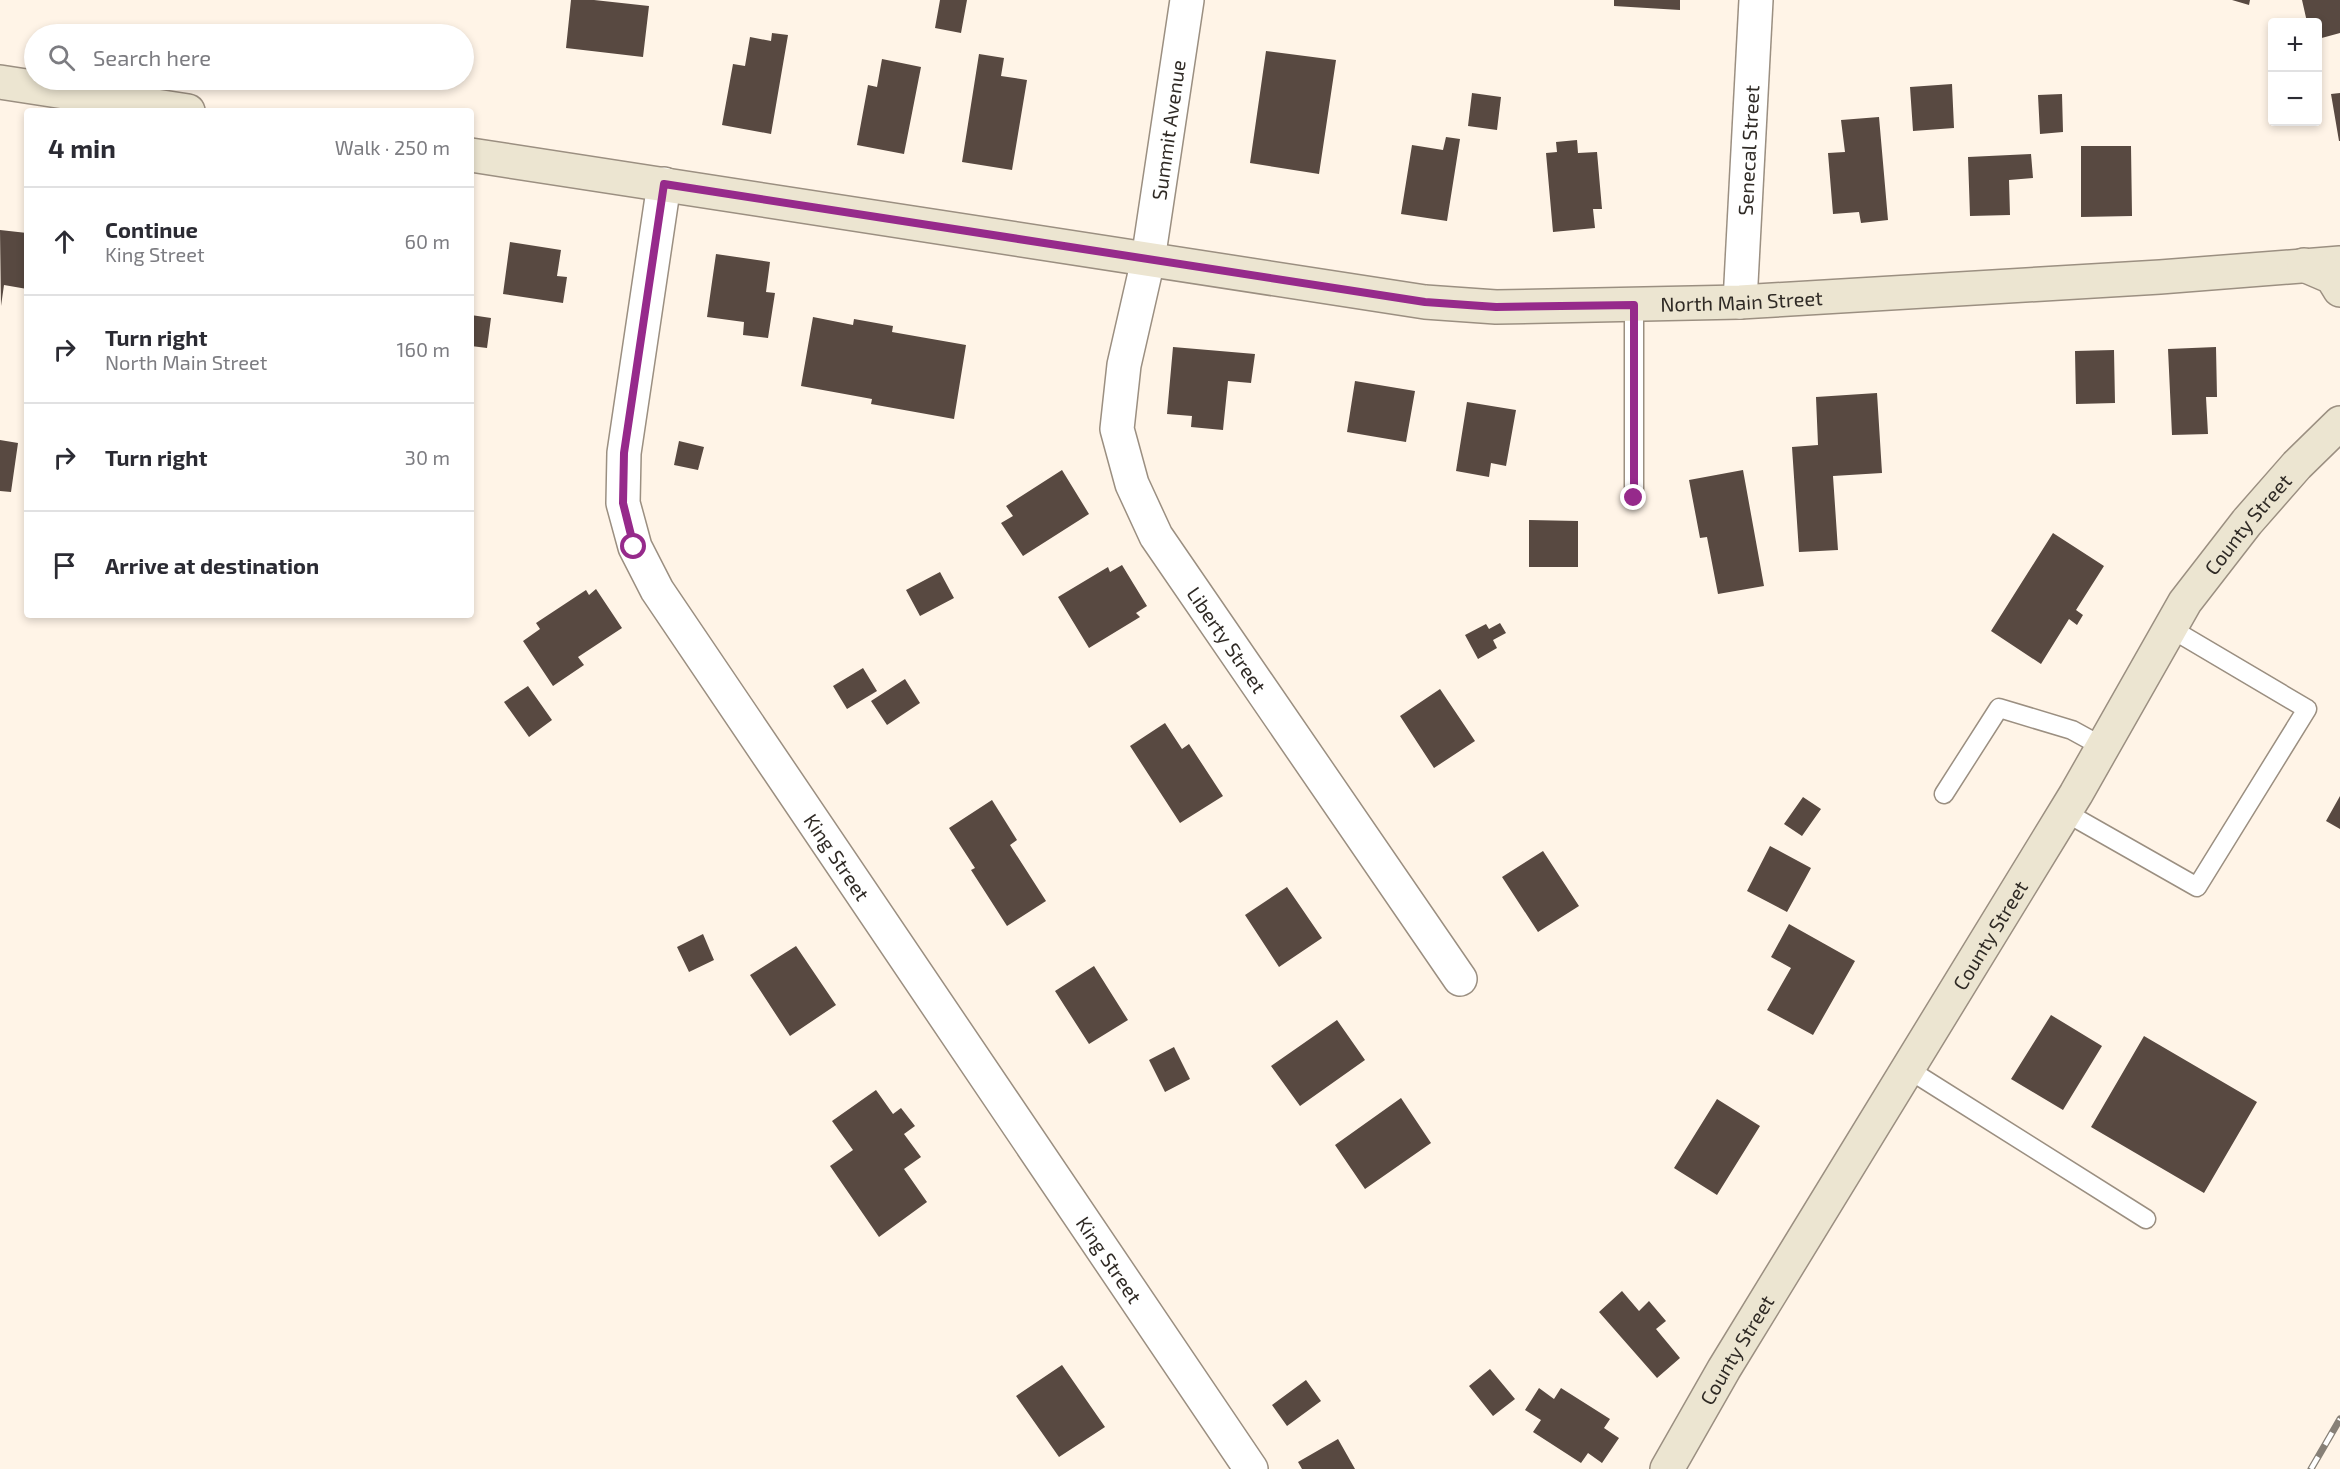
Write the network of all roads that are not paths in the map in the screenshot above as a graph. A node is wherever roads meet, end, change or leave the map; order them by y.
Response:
1 (1187, 0) edge
2 (1756, 0) edge
3 (0, 82) edge
4 (24, 86) edge
5 (52, 90) edge
6 (169, 108) edge
7 (474, 155) edge
8 (664, 184) junction
9 (1148, 260) junction
10 (2340, 263) edge
11 (2304, 265) junction
12 (2340, 290) edge
13 (1740, 302) junction
14 (1634, 305) junction
15 (2340, 423) edge
16 (1634, 498) dead end
17 (2170, 628) junction
18 (2103, 747) junction
19 (1944, 794) dead end
20 (2065, 812) junction
21 (1460, 979) dead end
22 (1908, 1070) junction
23 (2146, 1219) dead end
24 (1251, 1469) edge
25 (1667, 1469) edge

1 - 9 street, Summit Avenue
2 - 13 street, Senecal Street
3 - 4 street
5 - 6 street
7 - 8 street, North Main Street
8 - 9 street, North Main Street
8 - 24 street, King Street
9 - 14 street, North Main Street
9 - 21 street, Liberty Street
10 - 11 street, North Main Street
11 - 12 street, North Main Street
11 - 13 street, North Main Street
13 - 14 street, North Main Street
14 - 16 lane
15 - 17 street, County Street
17 - 18 street, County Street
17 - 20 lane
18 - 19 lane
18 - 20 street, County Street
20 - 22 street, County Street
22 - 23 lane
22 - 25 street, County Street

